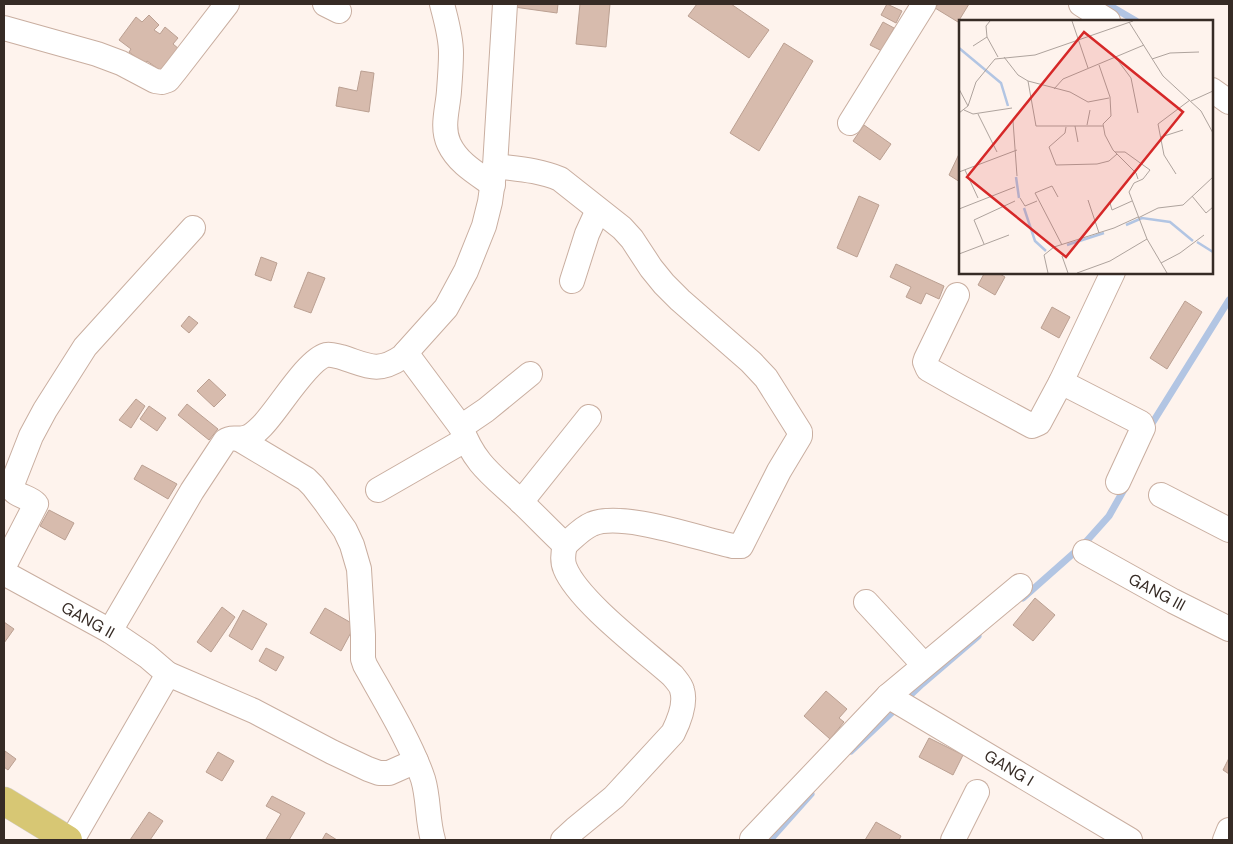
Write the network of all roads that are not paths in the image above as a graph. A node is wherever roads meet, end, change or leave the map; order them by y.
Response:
1 (442, 4) edge
2 (505, 4) edge
3 (924, 4) edge
4 (1081, 4) edge
5 (219, 6) edge
6 (1106, 20) edge
7 (4, 28) edge
8 (1213, 91) edge
9 (1229, 102) edge
10 (850, 123) dead end
11 (494, 176) junction
12 (598, 210) junction
13 (193, 228) dead end
14 (1112, 274) edge
15 (572, 281) dead end
16 (957, 295) dead end
17 (406, 352) junction
18 (530, 374) dead end
19 (1061, 382) junction
20 (589, 417) dead end
21 (463, 434) junction
22 (239, 439) junction
23 (1118, 482) dead end
24 (378, 490) dead end
25 (1161, 495) dead end
26 (521, 502) junction
27 (1229, 530) edge
28 (565, 545) junction
29 (1085, 552) dead end
30 (4, 566) edge
31 (4, 573) edge
32 (1020, 586) dead end
33 (866, 602) dead end
34 (1229, 629) edge
35 (110, 631) junction
36 (924, 665) junction
37 (168, 674) junction
38 (895, 700) junction
39 (416, 761) junction
40 (977, 792) dead end
41 (4, 802) edge
42 (1229, 830) edge
43 (752, 839) edge
44 (70, 840) edge
45 (433, 840) edge
46 (563, 840) edge
47 (953, 840) edge
48 (1130, 840) edge
49 (1224, 840) edge

1 - 11 street
2 - 11 street
3 - 10 street
4 - 6 street
5 - 7 street
8 - 9 street
11 - 12 street
11 - 17 street
12 - 15 street
12 - 28 street
13 - 30 street
14 - 19 street
16 - 19 street
17 - 21 street
17 - 22 street
18 - 21 street
19 - 23 street
20 - 26 street
21 - 24 street
21 - 26 street
22 - 35 street
22 - 39 street
25 - 27 street
26 - 28 street
28 - 46 street
29 - 34 street, GANG III
31 - 35 street, GANG II
32 - 36 street
33 - 36 street
35 - 37 street, GANG II
36 - 38 street
37 - 39 street, GANG II
37 - 44 street
38 - 43 street
38 - 48 street, GANG I
39 - 45 street
40 - 47 street
41 - 44 main road
42 - 49 street

